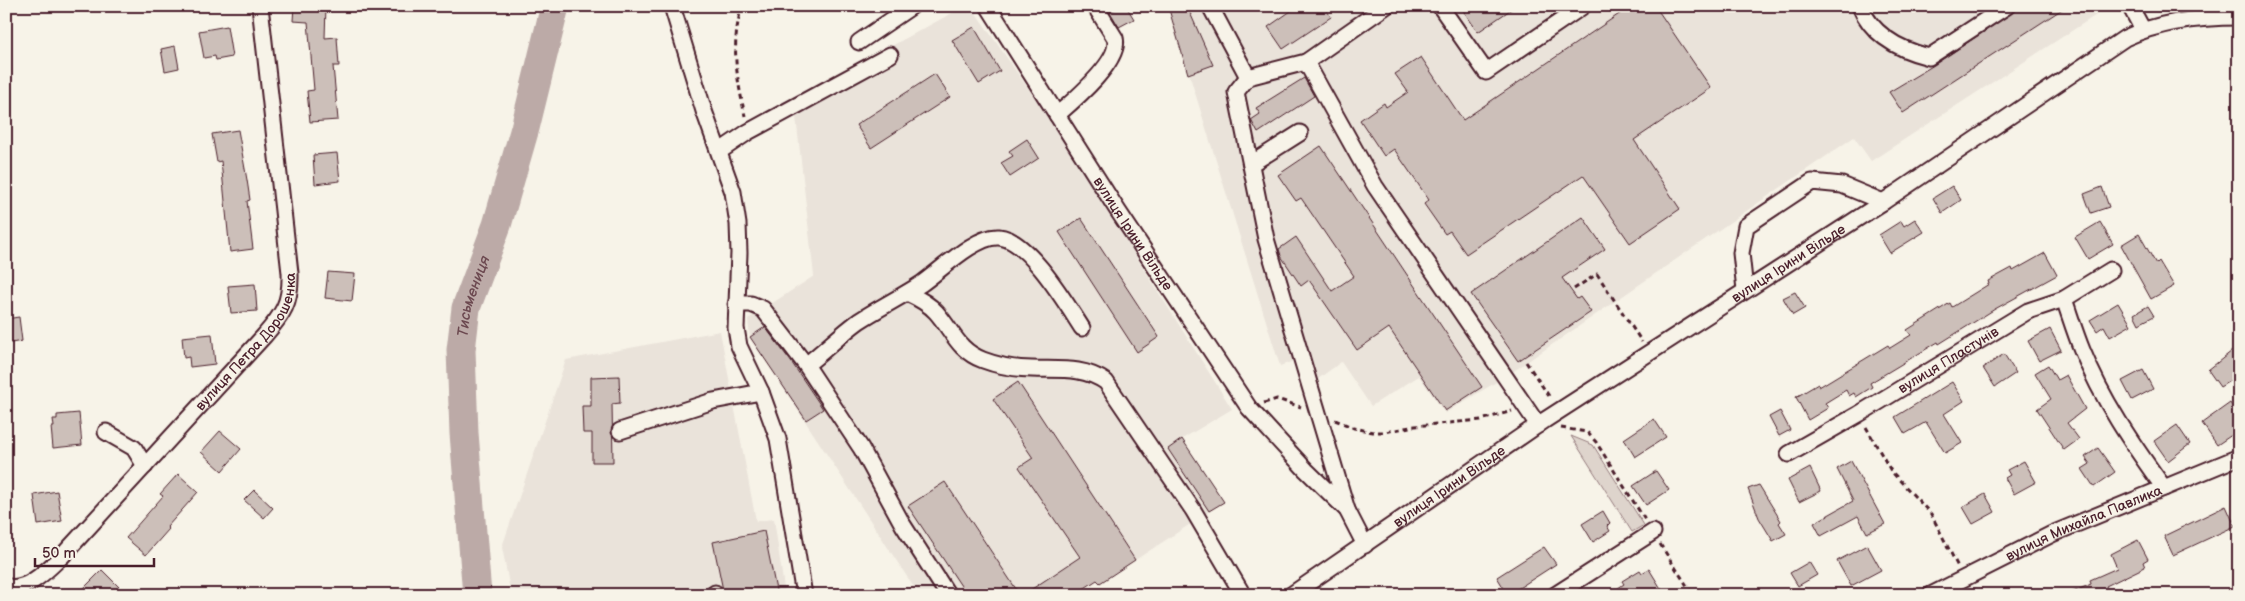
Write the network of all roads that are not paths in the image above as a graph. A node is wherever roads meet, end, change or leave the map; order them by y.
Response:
1 (260, 6) edge
2 (672, 6) edge
3 (912, 6) edge
4 (988, 6) edge
5 (1094, 6) edge
6 (1210, 6) edge
7 (1386, 6) edge
8 (1440, 6) edge
9 (1583, 6) edge
10 (1860, 6) edge
11 (2007, 6) edge
12 (2130, 6) edge
13 (2228, 13) edge
14 (2143, 30) junction
15 (859, 42) dead end
16 (890, 55) dead end
17 (1306, 62) junction
18 (1248, 78) junction
19 (1057, 115) junction
20 (1300, 133) dead end
21 (720, 151) junction
22 (1250, 164) junction
23 (1883, 202) junction
24 (2111, 270) dead end
25 (1745, 290) junction
26 (907, 294) junction
27 (2064, 299) junction
28 (736, 304) junction
29 (1082, 328) dead end
30 (806, 365) junction
31 (761, 392) junction
32 (1538, 425) junction
33 (620, 431) dead end
34 (106, 432) dead end
35 (1789, 454) dead end
36 (2239, 457) edge
37 (145, 466) junction
38 (2164, 488) junction
39 (1347, 510) junction
40 (1653, 532) dead end
41 (1365, 545) junction
42 (6, 586) edge
43 (1296, 593) edge
44 (804, 595) edge
45 (948, 595) edge
46 (1243, 595) edge
47 (1555, 595) edge
48 (1931, 595) edge

1 - 37 street, вулиця Петра Дорошенка
2 - 21 street
3 - 15 street
4 - 19 street, вулиця Ірини Вільде
5 - 19 street
6 - 18 street
7 - 17 street
8 - 9 street
10 - 11 street
12 - 14 street
13 - 14 street, вулиця Ірини Вільде
14 - 23 street, вулиця Ірини Вільде
16 - 21 street
17 - 18 street
17 - 32 street
18 - 22 street
19 - 39 street, вулиця Ірини Вільде
20 - 22 street
21 - 28 street
22 - 39 street
23 - 25 street, вулиця Ірини Вільде
23 - 25 street
24 - 27 street, вулиця Пластунів
25 - 32 street, вулиця Ірини Вільде
26 - 29 street
26 - 30 street
26 - 46 street
27 - 35 street, вулиця Пластунів
27 - 38 street
28 - 30 street
28 - 31 street
30 - 45 street
31 - 33 street
31 - 44 street
32 - 41 street, вулиця Ірини Вільде
34 - 37 street
36 - 38 street, вулиця Михайла Павлика
37 - 42 street, вулиця Петра Дорошенка
38 - 48 street, вулиця Михайла Павлика
39 - 41 street, вулиця Ірини Вільде
40 - 47 street
41 - 43 street, вулиця Ірини Вільде

